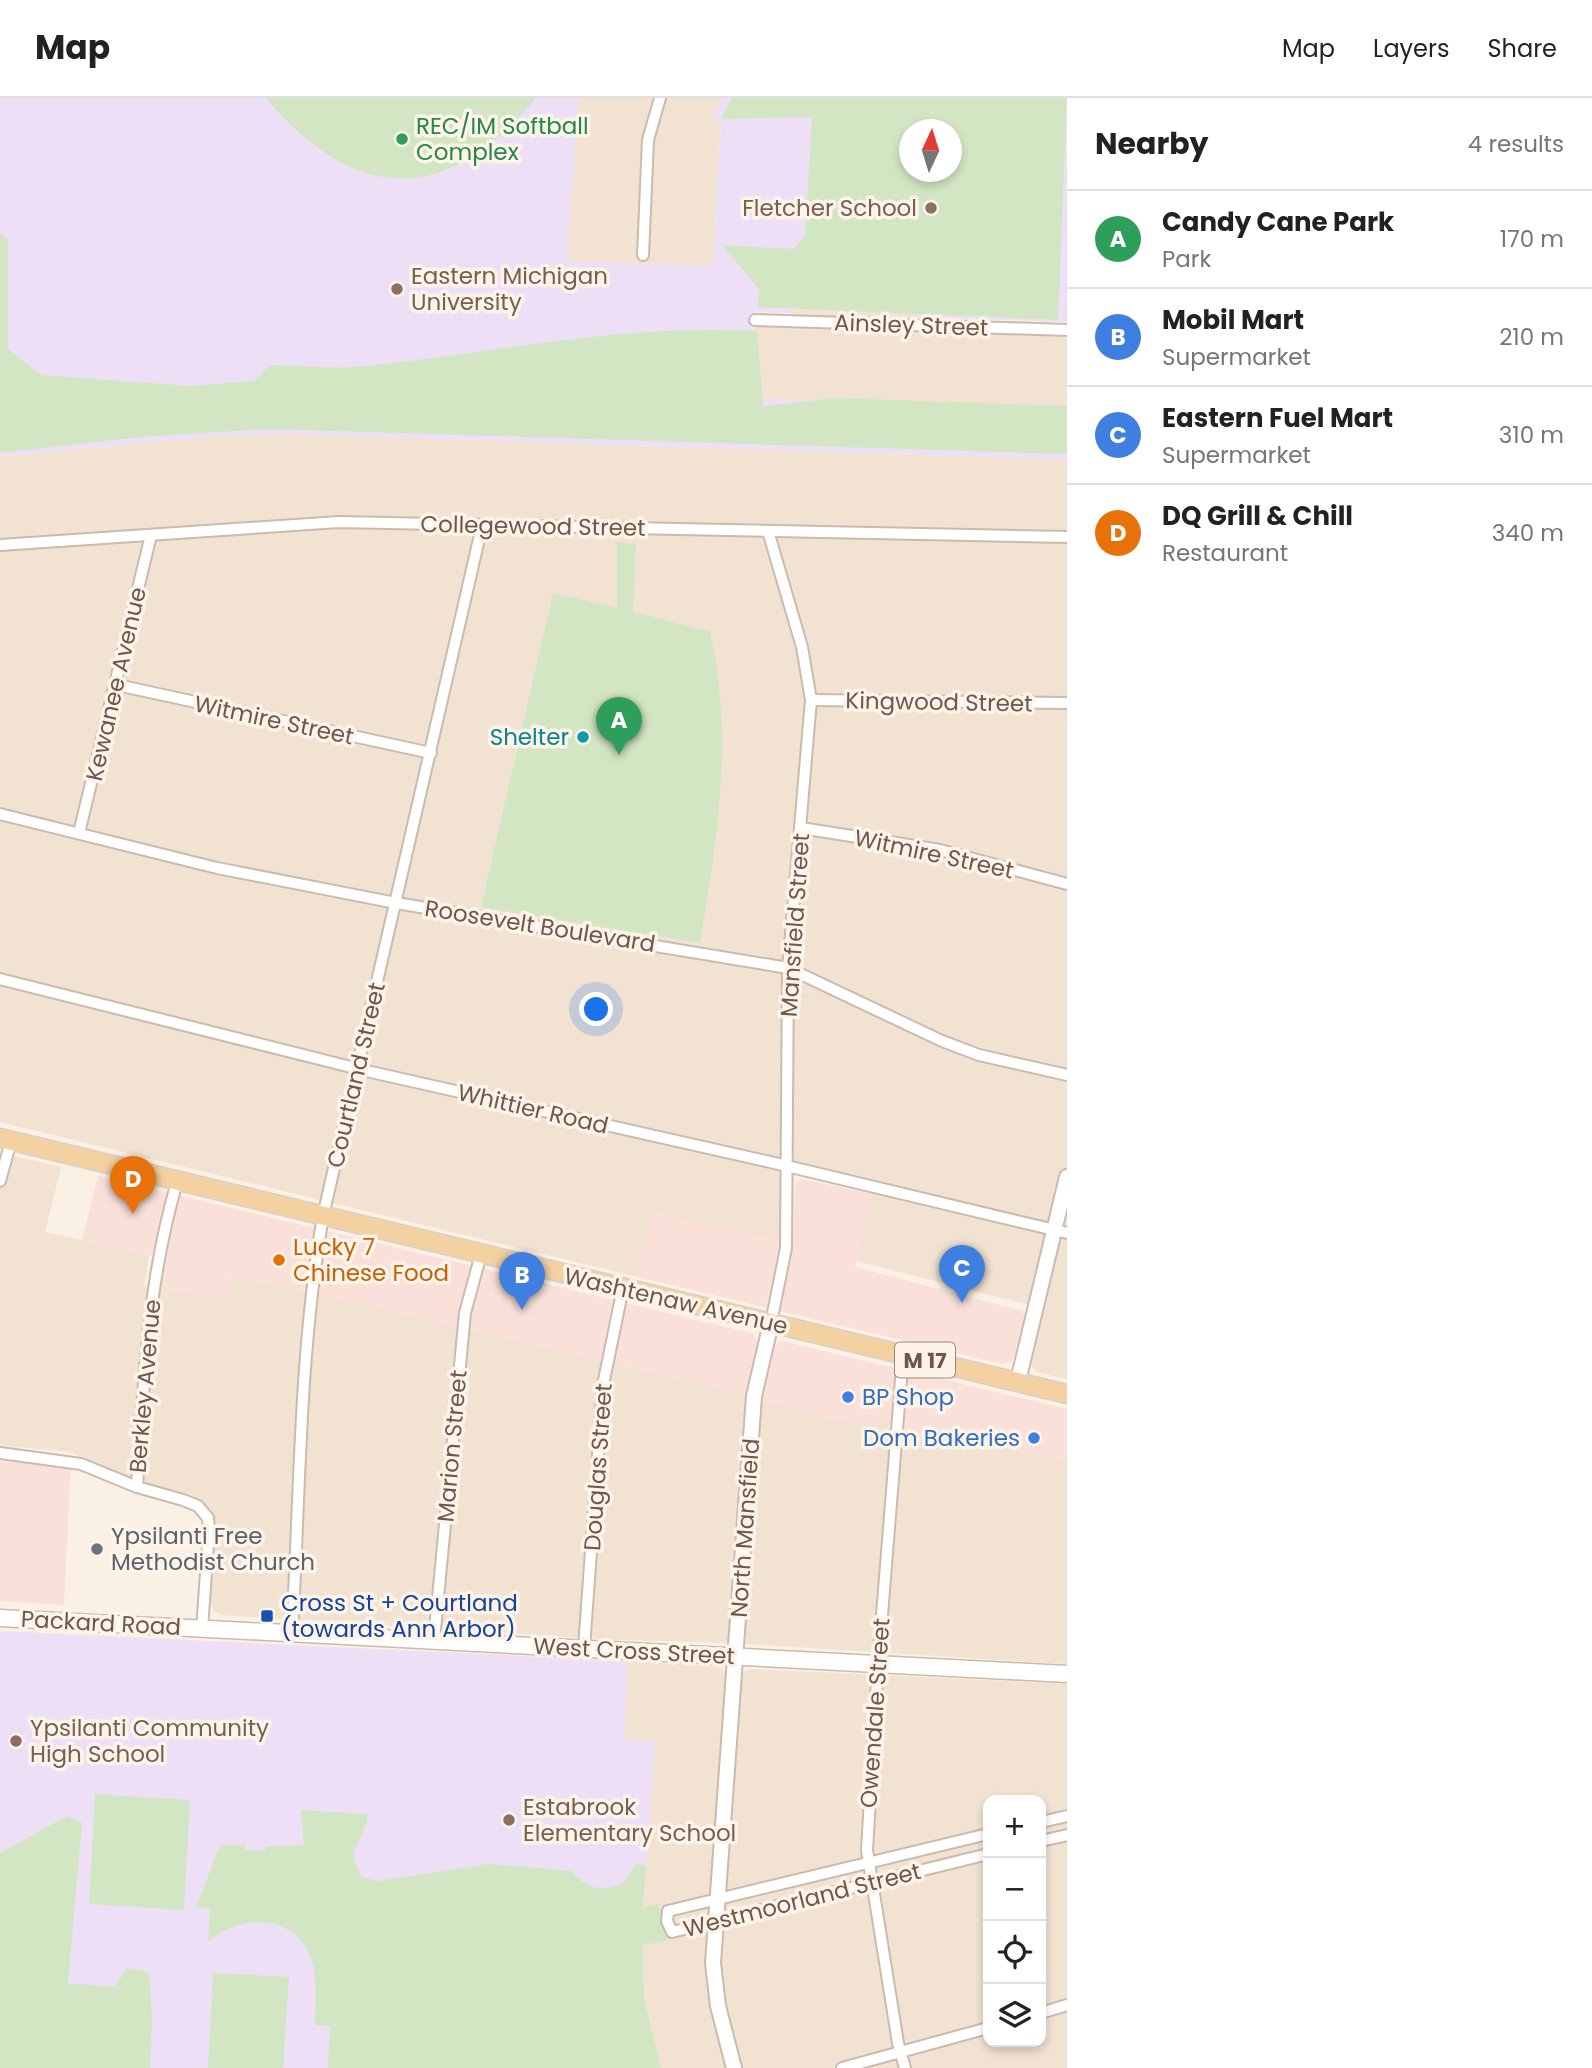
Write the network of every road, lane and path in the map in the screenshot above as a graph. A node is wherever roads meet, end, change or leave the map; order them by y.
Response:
1 (660, 98) edge
2 (643, 256) dead end
3 (755, 320) dead end
4 (1067, 330) edge
5 (482, 526) junction
6 (768, 531) junction
7 (152, 535) junction
8 (1067, 537) edge
9 (0, 545) edge
10 (117, 685) junction
11 (811, 700) junction
12 (1067, 704) edge
13 (431, 753) junction
14 (0, 814) edge
15 (801, 828) junction
16 (79, 833) junction
17 (1067, 884) edge
18 (396, 903) junction
19 (788, 968) junction
20 (0, 979) edge
21 (357, 1069) junction
22 (1067, 1076) edge
23 (6, 1140) edge
24 (787, 1166) junction
25 (1067, 1177) edge
26 (0, 1181) edge
27 (177, 1182) junction
28 (323, 1216) junction
29 (1060, 1232) edge
30 (481, 1254) junction
31 (623, 1289) junction
32 (771, 1323) junction
33 (903, 1355) junction
34 (1018, 1381) junction
35 (1067, 1394) edge
36 (0, 1453) edge
37 (137, 1487) junction
38 (0, 1618) edge
39 (202, 1629) junction
40 (292, 1633) junction
41 (434, 1640) junction
42 (584, 1648) junction
43 (736, 1656) junction
44 (878, 1664) junction
45 (1067, 1674) edge
46 (1067, 1816) edge
47 (1046, 1821) edge
48 (983, 1835) edge
49 (1067, 1835) edge
50 (1046, 1840) edge
51 (983, 1855) edge
52 (868, 1863) junction
53 (871, 1884) junction
54 (718, 1899) junction
55 (716, 1921) junction
56 (1067, 2005) edge
57 (1046, 2011) edge
58 (983, 2029) edge
59 (901, 2054) junction
60 (734, 2068) edge
61 (842, 2068) edge
62 (905, 2068) edge

1 - 2 street
3 - 4 street, Ainsley Street
5 - 6 street, Collegewood Street
5 - 7 street, Collegewood Street
5 - 13 street, Courtland Street
6 - 8 street, Collegewood Street
6 - 11 street, Mansfield Street
7 - 9 street, Collegewood Street
7 - 10 street, Kewanee Avenue
10 - 13 street, Witmire Street
10 - 16 street, Kewanee Avenue
11 - 12 street, Kingwood Street
11 - 15 street, Mansfield Street
13 - 18 street, Courtland Street
14 - 16 street, Roosevelt Boulevard
15 - 17 street, Witmire Street
15 - 19 street, Mansfield Street
16 - 18 street, Roosevelt Boulevard
18 - 19 street, Roosevelt Boulevard
18 - 21 street, Courtland Street
19 - 22 street, Roosevelt Boulevard
19 - 24 street, Mansfield Street
20 - 21 street, Whittier Road
21 - 24 street, Whittier Road
21 - 28 street, Courtland Street
23 - 26 street
23 - 27 main road, Washtenaw Avenue / M 17
24 - 29 street, Whittier Road
24 - 32 street, Mansfield Street
25 - 29 street
27 - 28 main road, Washtenaw Avenue / M 17
27 - 37 street, Berkley Avenue
28 - 30 main road, Washtenaw Avenue / M 17
28 - 40 street, Courtland Street
29 - 34 street
30 - 31 main road, Washtenaw Avenue / M 17
30 - 41 street, Marion Street
31 - 32 main road, Washtenaw Avenue / M 17
31 - 42 street, Douglas Street
32 - 33 main road, Washtenaw Avenue / M 17
32 - 43 street, North Mansfield
33 - 34 main road, Washtenaw Avenue / M 17
33 - 44 street, Owendale Street
34 - 35 main road, Washtenaw Avenue / M 17
36 - 37 street
37 - 39 street, Berkley Avenue
38 - 39 main road, Packard Road
39 - 40 main road, West Cross Street
40 - 41 main road, West Cross Street
41 - 42 main road, West Cross Street
42 - 43 main road, West Cross Street
43 - 44 main road, West Cross Street
43 - 54 street, North Mansfield
44 - 45 main road, West Cross Street
44 - 52 street, Owendale Street
46 - 47 street
48 - 52 street, Westmoorland Street
49 - 50 street
51 - 53 street, Westmoorland Street
52 - 53 street, Owendale Street
52 - 54 street, Westmoorland Street
53 - 55 street, Westmoorland Street
53 - 59 street, Owendale Street
54 - 55 street, North Mansfield
54 - 55 street, Westmoorland Street
55 - 60 street, North Mansfield
56 - 57 street
58 - 59 street
59 - 61 street
59 - 62 street, Owendale Street

